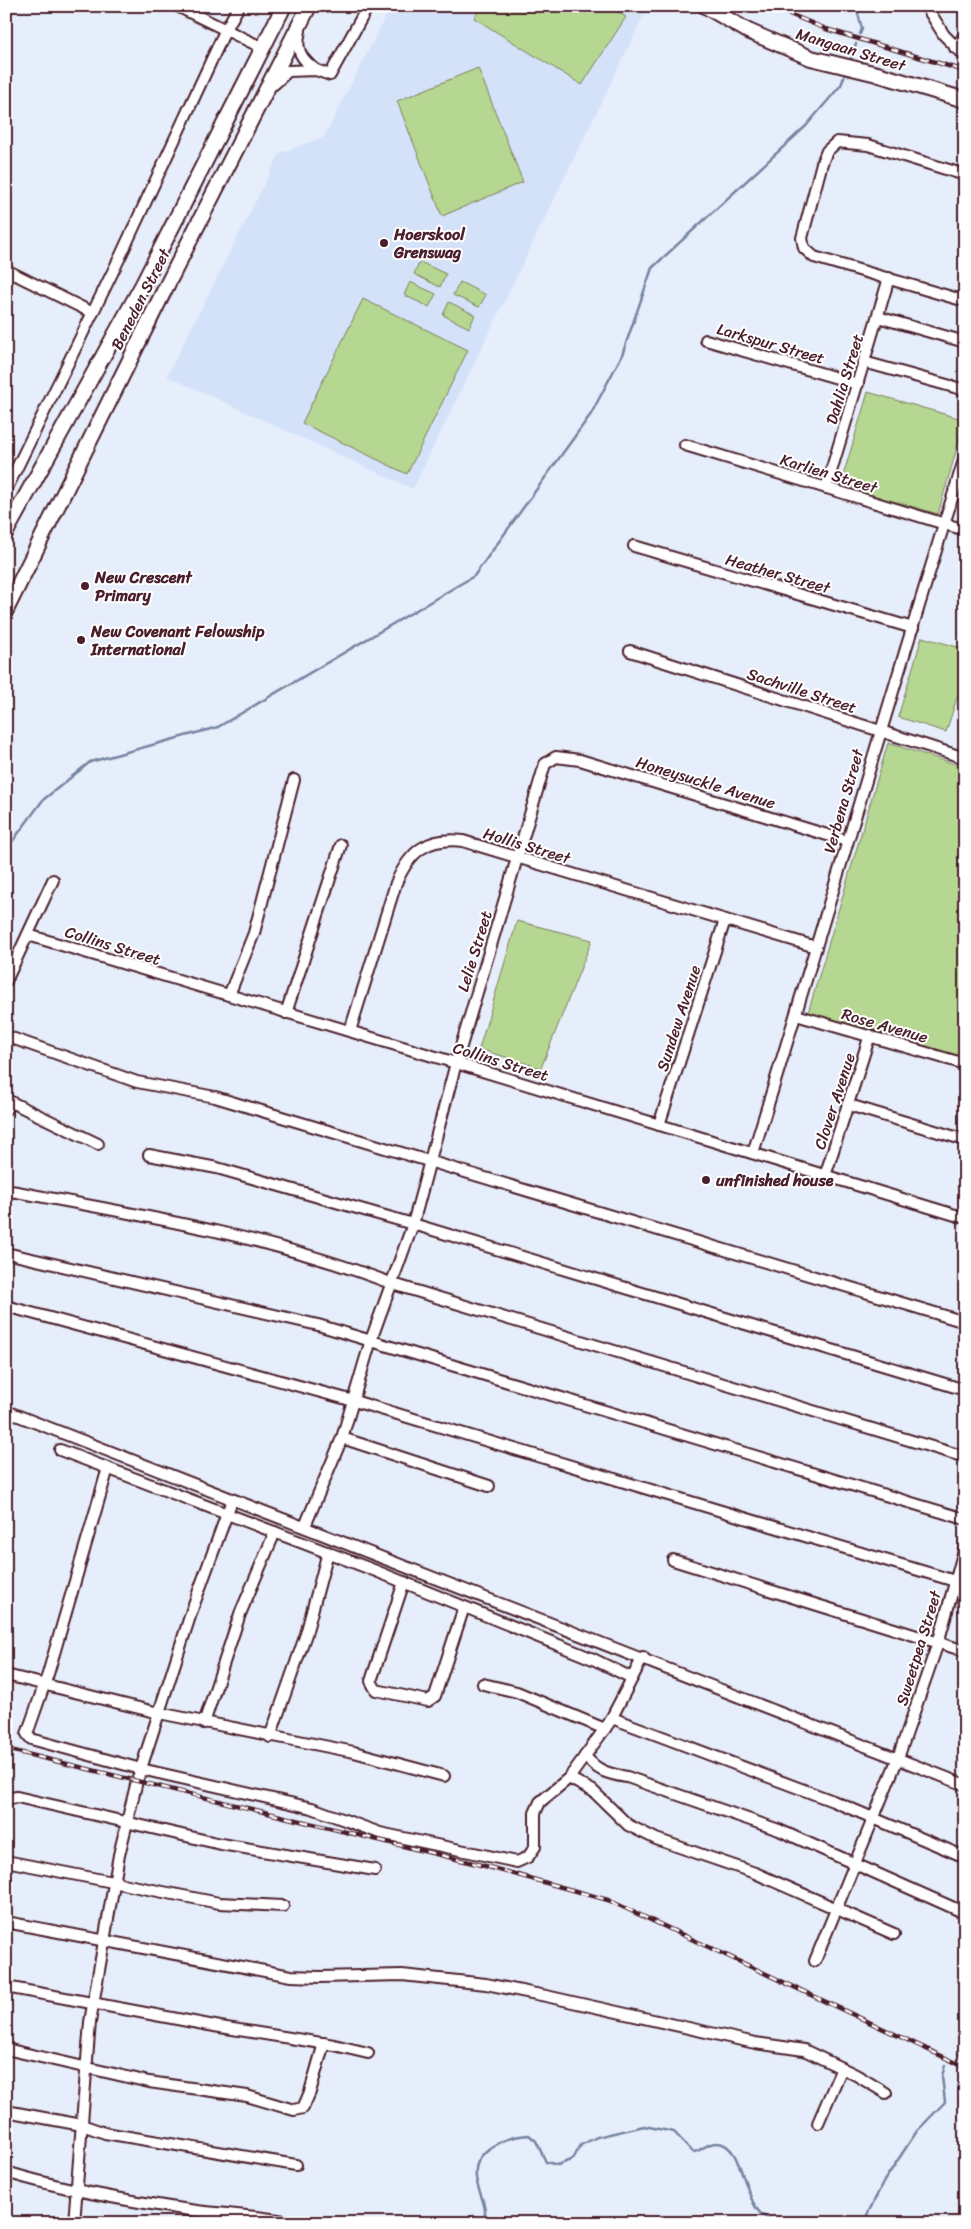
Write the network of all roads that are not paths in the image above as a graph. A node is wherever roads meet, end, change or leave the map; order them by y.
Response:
1 (177, 6) edge
2 (239, 6) edge
3 (284, 6) edge
4 (368, 6) edge
5 (705, 6) edge
6 (926, 6) edge
7 (306, 12) edge
8 (225, 30) junction
9 (965, 35) edge
10 (263, 48) junction
11 (955, 48) junction
12 (965, 56) edge
13 (316, 70) junction
14 (264, 96) junction
15 (965, 100) edge
16 (965, 175) edge
17 (6, 270) edge
18 (889, 278) junction
19 (965, 301) edge
20 (93, 313) junction
21 (878, 317) junction
22 (706, 340) dead end
23 (965, 342) edge
24 (864, 362) junction
25 (858, 384) junction
26 (965, 390) edge
27 (685, 445) dead end
28 (965, 457) edge
29 (826, 488) junction
30 (6, 490) edge
31 (944, 524) junction
32 (965, 530) edge
33 (6, 532) edge
34 (634, 546) dead end
35 (7, 608) edge
36 (913, 628) junction
37 (630, 651) dead end
38 (879, 731) junction
39 (556, 757) joint
40 (965, 758) edge
41 (294, 780) dead end
42 (847, 840) junction
43 (341, 845) dead end
44 (517, 858) junction
45 (53, 880) dead end
46 (725, 920) junction
47 (28, 936) junction
48 (816, 947) junction
49 (6, 981) edge
50 (229, 995) junction
51 (286, 1012) junction
52 (796, 1015) junction
53 (350, 1032) junction
54 (6, 1036) edge
55 (870, 1036) junction
56 (456, 1063) junction
57 (965, 1064) edge
58 (849, 1105) junction
59 (6, 1109) edge
60 (660, 1125) junction
61 (965, 1140) edge
62 (98, 1144) dead end
63 (753, 1153) junction
64 (149, 1154) dead end
65 (430, 1161) junction
66 (825, 1176) junction
67 (6, 1190) edge
68 (965, 1218) edge
69 (413, 1224) junction
70 (6, 1254) edge
71 (393, 1284) junction
72 (6, 1306) edge
73 (965, 1322) edge
74 (371, 1340) junction
75 (965, 1390) edge
76 (354, 1401) junction
77 (6, 1410) edge
78 (342, 1438) junction
79 (60, 1450) dead end
80 (965, 1456) edge
81 (108, 1468) junction
82 (489, 1486) dead end
83 (232, 1500) junction
84 (227, 1514) junction
85 (965, 1519) edge
86 (306, 1526) junction
87 (275, 1532) junction
88 (965, 1547) edge
89 (328, 1552) junction
90 (673, 1560) dead end
91 (954, 1581) junction
92 (404, 1582) junction
93 (965, 1584) edge
94 (464, 1607) junction
95 (938, 1643) junction
96 (965, 1651) edge
97 (643, 1658) junction
98 (6, 1675) edge
99 (632, 1678) junction
100 (483, 1684) dead end
101 (44, 1685) junction
102 (159, 1713) junction
103 (612, 1718) junction
104 (204, 1722) junction
105 (605, 1729) junction
106 (270, 1737) junction
107 (585, 1756) junction
108 (898, 1758) junction
109 (140, 1769) junction
110 (444, 1776) dead end
111 (569, 1778) junction
112 (965, 1785) edge
113 (6, 1799) edge
114 (873, 1818) junction
115 (127, 1821) junction
116 (965, 1857) edge
117 (6, 1861) edge
118 (855, 1862) junction
119 (375, 1870) dead end
120 (114, 1882) junction
121 (283, 1906) dead end
122 (837, 1908) junction
123 (965, 1913) edge
124 (6, 1922) edge
125 (894, 1934) dead end
126 (104, 1941) junction
127 (815, 1961) dead end
128 (6, 1987) edge
129 (93, 2003) junction
130 (324, 2044) junction
131 (6, 2048) edge
132 (368, 2053) dead end
133 (86, 2068) junction
134 (842, 2068) junction
135 (886, 2093) dead end
136 (6, 2111) edge
137 (818, 2122) dead end
138 (82, 2125) junction
139 (296, 2165) dead end
140 (6, 2172) edge
141 (77, 2190) junction
142 (74, 2223) edge
143 (295, 2223) edge

1 - 8 street
2 - 8 street
3 - 10 main road, Beneden Street
4 - 13 street
5 - 15 main road, Mangaan Street
6 - 11 street
7 - 13 street
7 - 14 main road, Beneden Street
8 - 10 street
8 - 20 street
9 - 11 street
10 - 33 main road, Beneden Street
11 - 12 street
13 - 14 street
14 - 35 main road, Beneden Street
16 - 18 street
17 - 20 street
18 - 19 street
18 - 21 street, Dahlia Street
20 - 30 street
21 - 23 street
21 - 24 street, Dahlia Street
22 - 25 street, Larkspur Street
24 - 25 street, Dahlia Street
24 - 26 street
25 - 29 street, Dahlia Street
27 - 29 street, Karlien Street
28 - 31 street, Verbena Street
29 - 31 street, Karlien Street
31 - 32 street, Karlien Street
31 - 36 street, Verbena Street
34 - 36 street, Heather Street
36 - 38 street, Verbena Street
37 - 38 street, Sachville Street
38 - 40 street, Sachville Street
38 - 42 street, Verbena Street
39 - 42 street, Honeysuckle Avenue
39 - 44 street, Lelie Street
41 - 50 street
42 - 48 street, Verbena Street
43 - 51 street
44 - 46 street, Hollis Street
44 - 53 street, Hollis Street
44 - 56 street, Lelie Street
45 - 47 street
46 - 48 street, Hollis Street
46 - 60 street, Sundew Avenue
47 - 49 street
47 - 50 street, Collins Street
48 - 52 street, Verbena Street
50 - 51 street, Collins Street
51 - 53 street, Collins Street
52 - 55 street, Rose Avenue
52 - 63 street, Verbena Street
53 - 56 street, Collins Street
54 - 65 street
55 - 57 street, Rose Avenue
55 - 58 street, Clover Avenue
56 - 60 street, Collins Street
56 - 65 street, Lelie Street
58 - 61 street
58 - 66 street, Clover Avenue
59 - 62 street
60 - 63 street, Collins Street
63 - 66 street, Collins Street
64 - 69 street
65 - 69 street, Lelie Street
65 - 73 street
66 - 68 street, Collins Street
67 - 71 street
69 - 71 street, Lelie Street
69 - 75 street
70 - 74 street
71 - 74 street, Lelie Street
71 - 80 street
72 - 76 street
74 - 76 street, Lelie Street
74 - 85 street
76 - 78 street, Lelie Street
76 - 91 street
77 - 83 street
78 - 82 street
78 - 86 street, Lelie Street
79 - 81 street
81 - 84 street
81 - 101 street
83 - 84 street
83 - 86 street
84 - 87 street
84 - 102 street
86 - 97 street
87 - 89 street
87 - 104 street
88 - 91 street, Sweetpea Street
89 - 92 street
89 - 106 street
90 - 95 street
91 - 93 street
91 - 95 street, Sweetpea Street
92 - 94 street
92 - 94 street
94 - 99 street
95 - 96 street
95 - 108 street, Sweetpea Street
97 - 99 street
97 - 108 street
98 - 101 street
99 - 103 street
100 - 105 street
101 - 102 street
101 - 109 street
102 - 104 street
102 - 109 street
103 - 105 street
103 - 114 street
104 - 106 street
105 - 107 street
106 - 110 street
107 - 111 street
107 - 118 street
108 - 112 street
108 - 114 street, Sweetpea Street
109 - 111 street
109 - 115 street
111 - 122 street
113 - 115 street
114 - 116 street
114 - 118 street, Sweetpea Street
115 - 119 street
115 - 120 street
117 - 120 street
118 - 122 street, Sweetpea Street
118 - 123 street
120 - 121 street
120 - 126 street
122 - 125 street
122 - 127 street, Sweetpea Street
124 - 126 street
126 - 129 street
126 - 134 street
128 - 129 street
129 - 130 street
129 - 133 street
130 - 132 street
130 - 133 street
131 - 133 street
133 - 138 street
134 - 135 street
134 - 137 street
136 - 138 street
138 - 139 street
138 - 141 street
140 - 141 street
141 - 142 street
141 - 143 street

